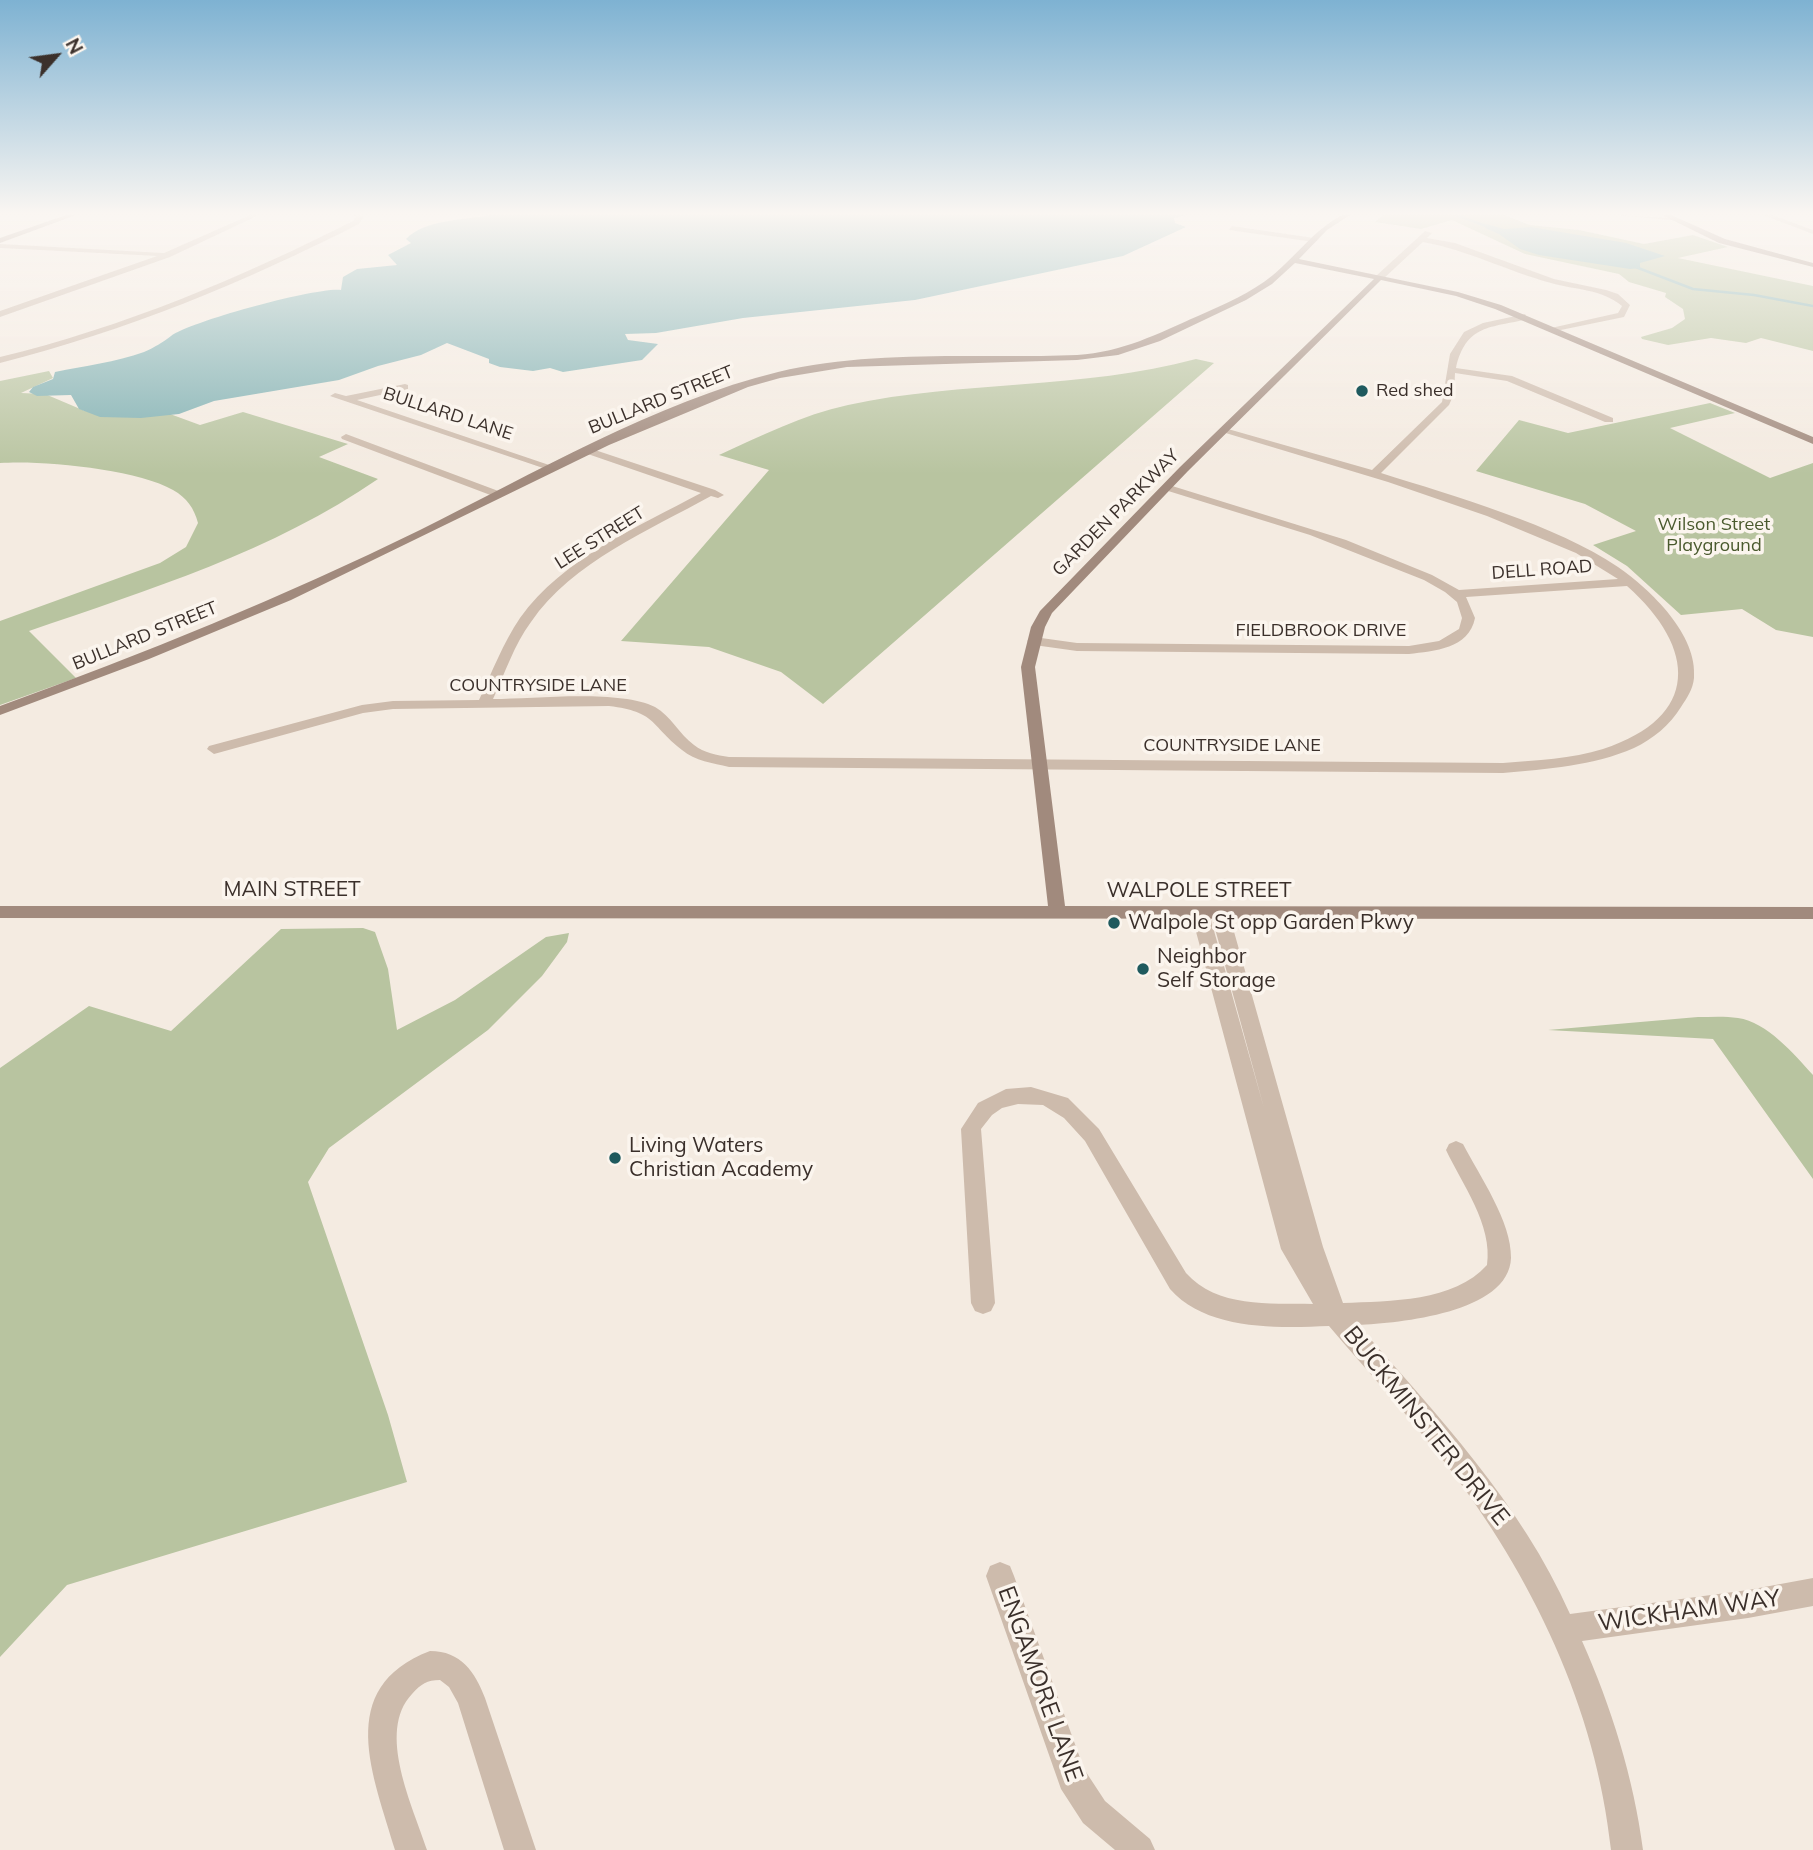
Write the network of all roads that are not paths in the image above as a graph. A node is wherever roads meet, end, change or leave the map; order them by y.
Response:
1 (33, 301) edge
2 (183, 301) edge
3 (1237, 301) edge
4 (1355, 301) edge
5 (1479, 301) edge
6 (1622, 301) edge
7 (2, 312) edge
8 (1525, 317) junction
9 (1554, 330) junction
10 (0, 360) edge
11 (1451, 370) junction
12 (405, 387) dead end
13 (335, 396) dead end
14 (347, 399) junction
15 (1609, 420) dead end
16 (1224, 431) junction
17 (346, 437) dead end
18 (1813, 441) edge
19 (586, 450) junction
20 (550, 467) junction
21 (1375, 473) junction
22 (1169, 488) junction
23 (497, 494) junction
24 (1630, 582) junction
25 (1455, 594) junction
26 (1034, 641) junction
27 (484, 704) junction
28 (0, 711) edge
29 (214, 749) dead end
30 (1040, 765) junction
31 (0, 912) edge
32 (584, 913) joint
33 (1813, 913) edge
34 (1057, 914) junction
35 (1210, 914) junction
36 (1456, 1150) dead end
37 (983, 1303) dead end
38 (1338, 1315) junction
39 (1000, 1576) dead end
40 (1813, 1592) edge
41 (1565, 1629) junction
42 (411, 1850) edge
43 (520, 1850) edge
44 (1139, 1850) edge
45 (1628, 1850) edge

1 - 7 street
2 - 10 street
3 - 19 main road, BULLARD STREET
4 - 16 main road, GARDEN PARKWAY
5 - 8 main road
6 - 9 street
8 - 9 main road
8 - 11 street
9 - 18 main road
11 - 15 street
11 - 21 street
12 - 14 street
13 - 14 street, BULLARD LANE
14 - 20 street, BULLARD LANE
16 - 21 street, COUNTRYSIDE LANE
16 - 22 main road, GARDEN PARKWAY
17 - 23 street
19 - 20 main road, BULLARD STREET
19 - 27 street, LEE STREET
20 - 23 main road, BULLARD STREET
21 - 24 street, COUNTRYSIDE LANE
22 - 25 street
22 - 26 main road, GARDEN PARKWAY
23 - 28 main road, BULLARD STREET
24 - 25 street, DELL ROAD
24 - 30 street, COUNTRYSIDE LANE
25 - 26 street, FIELDBROOK DRIVE
26 - 30 main road, GARDEN PARKWAY
27 - 29 street, COUNTRYSIDE LANE
27 - 30 street, COUNTRYSIDE LANE
30 - 34 main road, GARDEN PARKWAY
31 - 32 main road, MAIN STREET
32 - 34 main road, WALPOLE STREET
33 - 35 main road, WALPOLE STREET
34 - 35 main road, WALPOLE STREET
35 - 38 street, BUCKMINSTER DRIVE
36 - 38 street
37 - 38 street
38 - 41 street, BUCKMINSTER DRIVE
39 - 44 street, ENGAMORE LANE
40 - 41 street, WICKHAM WAY
41 - 45 street, BUCKMINSTER DRIVE
42 - 43 street

